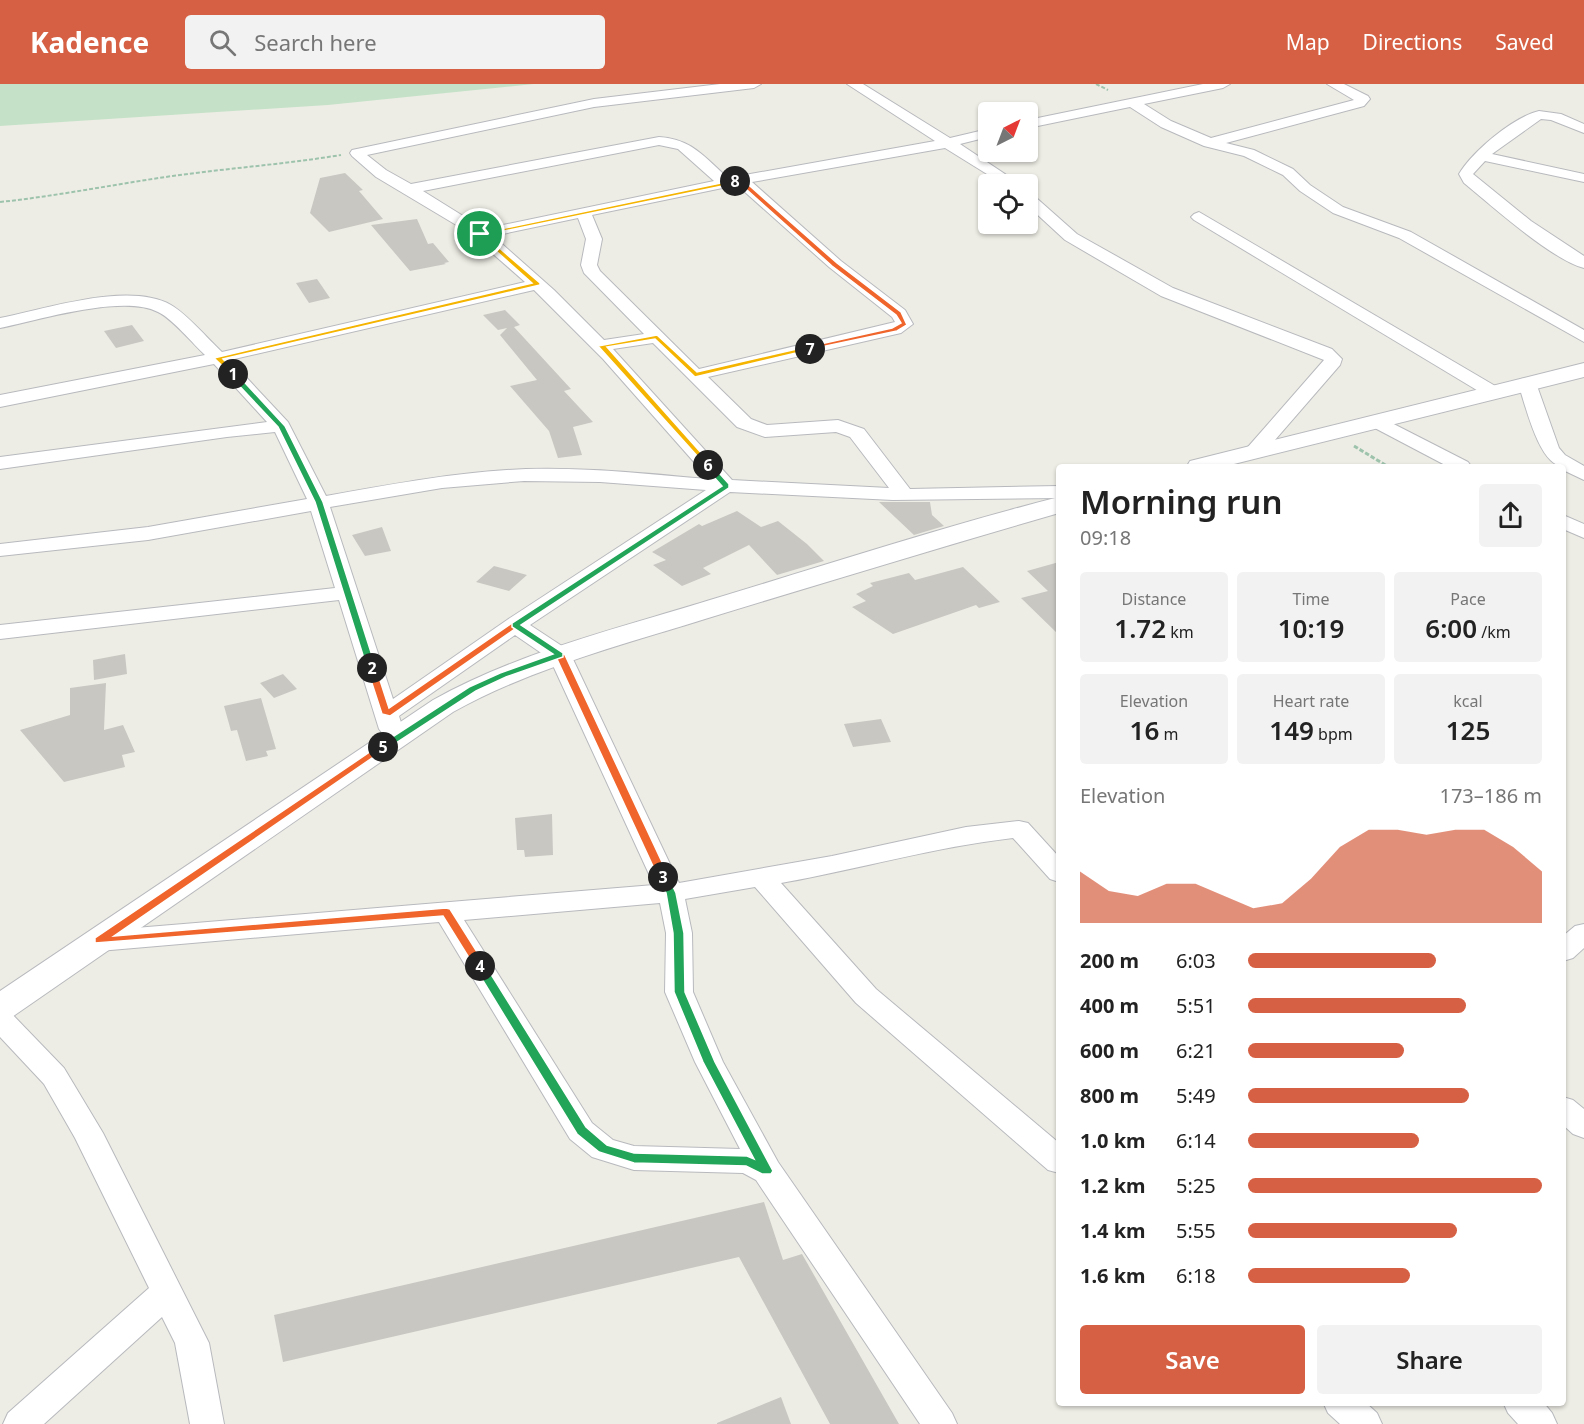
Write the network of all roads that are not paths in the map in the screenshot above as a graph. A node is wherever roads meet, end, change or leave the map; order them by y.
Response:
1 (754, 84) edge
2 (854, 84) edge
3 (1223, 84) edge
4 (1334, 84) edge
5 (1133, 103) junction
6 (1038, 122) edge
7 (1584, 129) edge
8 (978, 135) edge
9 (947, 143) junction
10 (1209, 143) junction
11 (1480, 156) junction
12 (997, 174) edge
13 (1584, 178) edge
14 (732, 182) junction
15 (409, 189) junction
16 (1038, 207) edge
17 (583, 213) junction
18 (1199, 218) dead end
19 (480, 234) junction
20 (1584, 263) edge
21 (537, 284) junction
22 (0, 323) edge
23 (657, 337) junction
24 (1584, 337) edge
25 (602, 346) junction
26 (218, 358) junction
27 (1584, 370) edge
28 (695, 375) junction
29 (1527, 383) junction
30 (1491, 392) junction
31 (0, 401) edge
32 (1378, 422) junction
33 (281, 426) junction
34 (1254, 452) junction
35 (0, 463) edge
36 (1207, 464) edge
37 (1457, 464) edge
38 (1584, 474) edge
39 (726, 486) junction
40 (1056, 492) edge
41 (904, 494) junction
42 (319, 502) junction
43 (1056, 506) edge
44 (1566, 523) edge
45 (1584, 532) edge
46 (0, 550) edge
47 (348, 593) junction
48 (515, 625) junction
49 (0, 632) edge
50 (560, 655) junction
51 (390, 727) junction
52 (1056, 870) edge
53 (762, 878) junction
54 (671, 893) junction
55 (446, 912) junction
56 (1584, 933) edge
57 (99, 941) junction
58 (1566, 948) edge
59 (0, 1008) edge
60 (0, 1019) edge
61 (1566, 1110) edge
62 (1584, 1125) edge
63 (1056, 1158) edge
64 (767, 1171) junction
65 (167, 1292) junction
66 (1345, 1406) edge
67 (1524, 1406) edge
68 (20, 1424) edge
69 (207, 1424) edge
70 (940, 1424) edge
71 (1365, 1424) edge
72 (1540, 1424) edge

1 - 15 street
2 - 9 street
3 - 5 street
4 - 10 street
5 - 6 street
5 - 10 street
7 - 11 street
8 - 9 street
9 - 12 street
9 - 14 street
10 - 24 street
11 - 13 street
11 - 20 street
14 - 15 street
14 - 17 street
14 - 28 street
15 - 19 street
16 - 34 street
17 - 19 street
17 - 23 street
18 - 30 street
19 - 21 street
21 - 25 street
21 - 26 street
22 - 26 street
23 - 25 street
23 - 28 street
25 - 39 street
26 - 31 street
26 - 33 street
27 - 29 street
28 - 41 street
29 - 30 street
29 - 38 street
30 - 32 street
32 - 34 street
32 - 37 street
33 - 35 street
33 - 42 street
34 - 36 street
39 - 41 street
39 - 42 street
39 - 48 street
40 - 41 street
42 - 46 street
42 - 47 street
43 - 50 street
44 - 45 street
47 - 49 street
47 - 51 street
48 - 50 street
48 - 51 street
50 - 51 street
50 - 54 street
51 - 57 street
52 - 53 street
53 - 54 street
53 - 63 street
54 - 55 street
54 - 64 street
55 - 57 street
55 - 64 street
56 - 58 street
57 - 59 street
60 - 65 street
61 - 62 street
64 - 70 street
65 - 68 street
65 - 69 street
66 - 71 street
67 - 72 street

